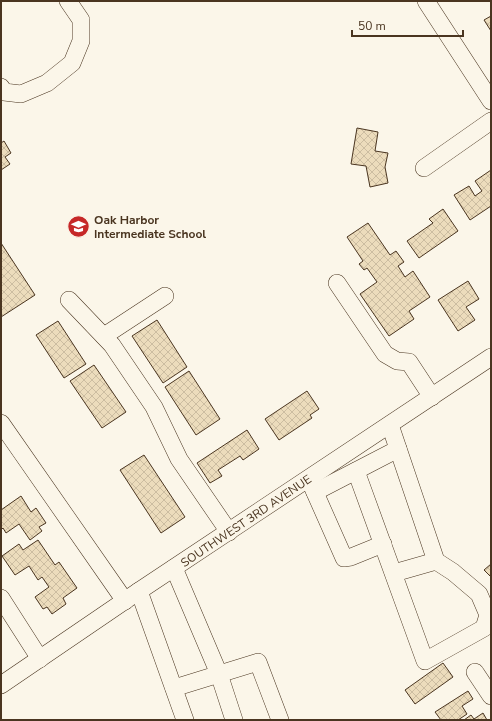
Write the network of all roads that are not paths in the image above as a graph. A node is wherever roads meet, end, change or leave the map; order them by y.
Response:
1 (68, 1) edge
2 (426, 1) edge
3 (1, 87) edge
4 (491, 100) edge
5 (491, 121) edge
6 (424, 168) dead end
7 (337, 283) dead end
8 (165, 296) dead end
9 (68, 300) dead end
10 (104, 336) junction
11 (491, 357) edge
12 (432, 397) junction
13 (1, 424) edge
14 (390, 425) junction
15 (398, 449) junction
16 (356, 471) junction
17 (312, 486) junction
18 (229, 532) junction
19 (383, 544) junction
20 (436, 561) junction
21 (174, 568) junction
22 (394, 573) junction
23 (139, 591) junction
24 (1, 598) edge
25 (125, 601) junction
26 (40, 659) junction
27 (475, 672) dead end
28 (219, 674) junction
29 (1, 685) edge
30 (174, 688) junction
31 (491, 696) edge
32 (185, 720) edge
33 (234, 720) edge
34 (280, 720) edge

1 - 3 street
2 - 4 street
5 - 6 street
7 - 12 street
8 - 10 street
9 - 10 street
10 - 18 street
11 - 12 street, SOUTHWEST 3RD AVENUE
12 - 14 street, SOUTHWEST 3RD AVENUE
13 - 25 street
14 - 15 street
14 - 17 street, SOUTHWEST 3RD AVENUE
15 - 16 street
15 - 20 street
16 - 17 street
16 - 19 street
17 - 18 street, SOUTHWEST 3RD AVENUE
17 - 19 street
18 - 21 street, SOUTHWEST 3RD AVENUE
19 - 22 street
20 - 22 street
20 - 22 street
21 - 23 street, SOUTHWEST 3RD AVENUE
21 - 28 street
23 - 25 street, SOUTHWEST 3RD AVENUE
23 - 30 street
24 - 26 street
25 - 26 street, SOUTHWEST 3RD AVENUE
26 - 29 street, SOUTHWEST 3RD AVENUE
27 - 31 street
28 - 30 street
28 - 33 street
28 - 34 street
30 - 32 street

